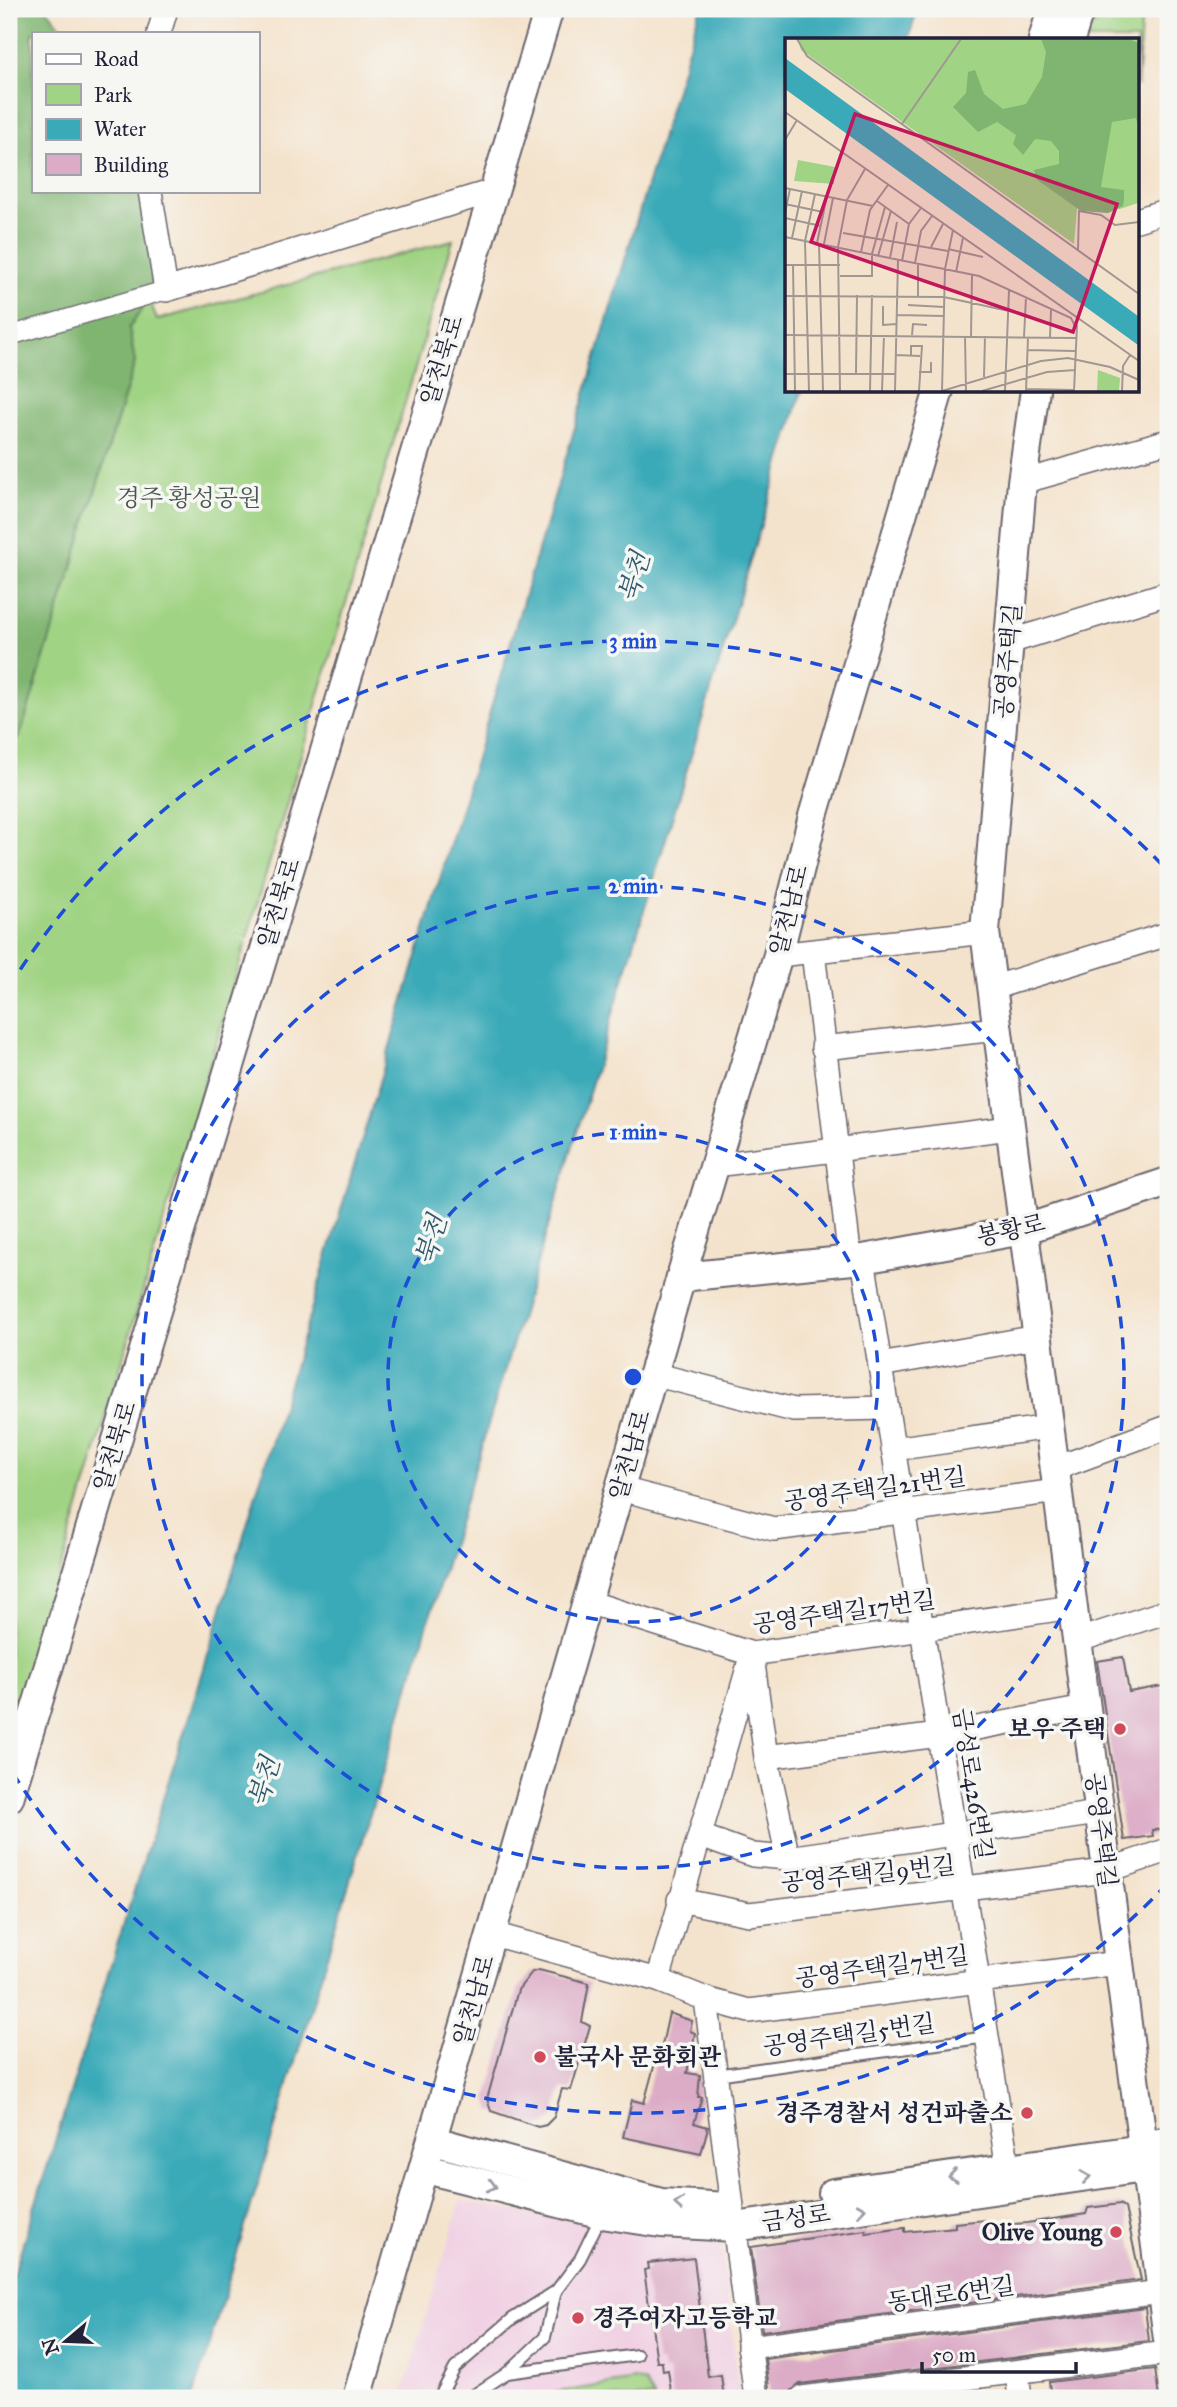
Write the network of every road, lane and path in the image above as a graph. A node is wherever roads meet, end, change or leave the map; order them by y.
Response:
1 (166, 9) edge
2 (549, 9) edge
3 (1052, 9) edge
4 (1083, 9) edge
5 (159, 32) edge
6 (1044, 38) edge
7 (1071, 38) edge
8 (493, 191) junction
9 (150, 192) edge
10 (1168, 210) edge
11 (1138, 220) edge
12 (166, 290) junction
13 (9, 336) edge
14 (938, 392) edge
15 (1035, 392) edge
16 (1168, 441) edge
17 (1023, 482) junction
18 (1168, 593) edge
19 (1009, 642) junction
20 (985, 932) junction
21 (1168, 934) edge
22 (813, 952) junction
23 (778, 955) junction
24 (992, 988) junction
25 (997, 1029) junction
26 (823, 1048) junction
27 (1010, 1128) junction
28 (835, 1149) junction
29 (715, 1165) junction
30 (1168, 1182) edge
31 (1023, 1230) junction
32 (857, 1260) junction
33 (681, 1277) junction
34 (1037, 1336) junction
35 (880, 1365) junction
36 (653, 1374) junction
37 (887, 1408) junction
38 (1049, 1427) junction
39 (1168, 1427) edge
40 (893, 1449) junction
41 (1056, 1480) junction
42 (621, 1489) junction
43 (903, 1511) junction
44 (588, 1602) junction
45 (1072, 1607) junction
46 (1168, 1611) edge
47 (922, 1627) junction
48 (1076, 1641) junction
49 (752, 1654) junction
50 (1085, 1709) junction
51 (939, 1735) junction
52 (766, 1758) junction
53 (9, 1798) edge
54 (1098, 1813) junction
55 (955, 1835) junction
56 (701, 1836) junction
57 (1168, 1850) edge
58 (788, 1858) junction
59 (1106, 1871) junction
60 (964, 1889) junction
61 (679, 1900) junction
62 (493, 1934) junction
63 (1118, 1963) junction
64 (658, 1980) junction
65 (979, 1980) junction
66 (706, 2000) junction
67 (988, 2037) junction
68 (716, 2075) junction
69 (434, 2141) junction
70 (1156, 2154) edge
71 (1009, 2168) junction
72 (426, 2169) junction
73 (607, 2202) junction
74 (734, 2217) junction
75 (556, 2291) junction
76 (1160, 2292) junction
77 (1168, 2338) edge
78 (749, 2347) junction
79 (637, 2354) dead end
80 (507, 2373) junction
81 (1017, 2373) junction
82 (897, 2393) edge
83 (357, 2398) edge
84 (439, 2398) edge
85 (469, 2398) edge
86 (756, 2398) edge
87 (802, 2398) edge
88 (1020, 2398) edge

1 - 5 street
2 - 8 street, 알천북로
3 - 6 street
4 - 7 street
8 - 12 street
8 - 53 street, 알천북로
9 - 12 street
10 - 11 street
12 - 13 street
14 - 23 street, 알천남로
15 - 17 street, 공영주택길
16 - 17 street
17 - 19 street, 공영주택길
18 - 19 street
19 - 20 street, 공영주택길
20 - 22 street
20 - 24 street, 공영주택길
21 - 24 street
22 - 23 street
22 - 26 street
23 - 29 street, 알천남로
24 - 25 street, 공영주택길
25 - 26 street
25 - 27 street, 공영주택길
26 - 28 street
27 - 28 street
27 - 31 street, 공영주택길
28 - 29 street
28 - 32 street
29 - 33 street, 알천남로
30 - 31 street, 봉황로
31 - 32 street, 봉황로
31 - 34 street, 공영주택길
32 - 33 street, 봉황로
32 - 35 street, 금성로426번길
33 - 36 street, 알천남로
34 - 35 street
34 - 38 street, 공영주택길
35 - 37 street, 금성로426번길
36 - 37 street
36 - 42 street, 알천남로
37 - 40 street, 금성로426번길
38 - 40 street
38 - 41 street, 공영주택길
39 - 41 street, 공영주택길21번길
40 - 43 street, 금성로426번길
41 - 43 street, 공영주택길21번길
41 - 45 street, 공영주택길
42 - 43 street, 공영주택길21번길
42 - 44 street, 알천남로
43 - 47 street, 금성로426번길
44 - 49 street, 공영주택길17번길
44 - 62 street, 알천남로
45 - 47 street, 공영주택길17번길
45 - 48 street, 공영주택길
46 - 48 street
47 - 49 street, 공영주택길17번길
47 - 51 street, 금성로426번길
48 - 50 street, 공영주택길
49 - 52 street
49 - 56 street
50 - 51 street
50 - 54 street, 공영주택길
51 - 52 street
51 - 55 street, 금성로426번길
52 - 58 street
54 - 55 street
54 - 59 street, 공영주택길
55 - 58 street
55 - 60 street, 금성로426번길
56 - 58 street
56 - 61 street
57 - 59 street, 공영주택길9번길
59 - 60 street, 공영주택길9번길
59 - 63 street, 공영주택길
60 - 61 street, 공영주택길9번길
60 - 65 street, 금성로426번길
61 - 64 street
62 - 64 street, 공영주택길7번길
62 - 69 street, 알천남로
63 - 65 street, 공영주택길7번길
63 - 70 street, 공영주택길
64 - 66 street, 공영주택길7번길
65 - 66 street, 공영주택길7번길
65 - 67 street, 금성로426번길
66 - 68 street, 금성로
67 - 68 lane, 공영주택길5번길
67 - 71 street, 금성로426번길
68 - 74 street, 금성로
69 - 72 street, 알천남로
69 - 73 street, 금성로
70 - 71 street, 금성로
74 -> 70 street, 금성로
70 - 76 street, 공영주택길
71 -> 74 street, 금성로
72 -> 73 street, 금성로
72 - 83 street, 알천남로
73 - 74 street, 금성로
73 - 75 lane
74 - 78 street
75 - 80 lane
75 - 84 lane
76 - 77 street, 공영주택길
76 - 78 street, 동대로6번길
77 - 81 street
78 - 86 street
79 - 80 lane
80 - 85 lane
81 - 82 street
81 - 88 street
82 - 87 street

